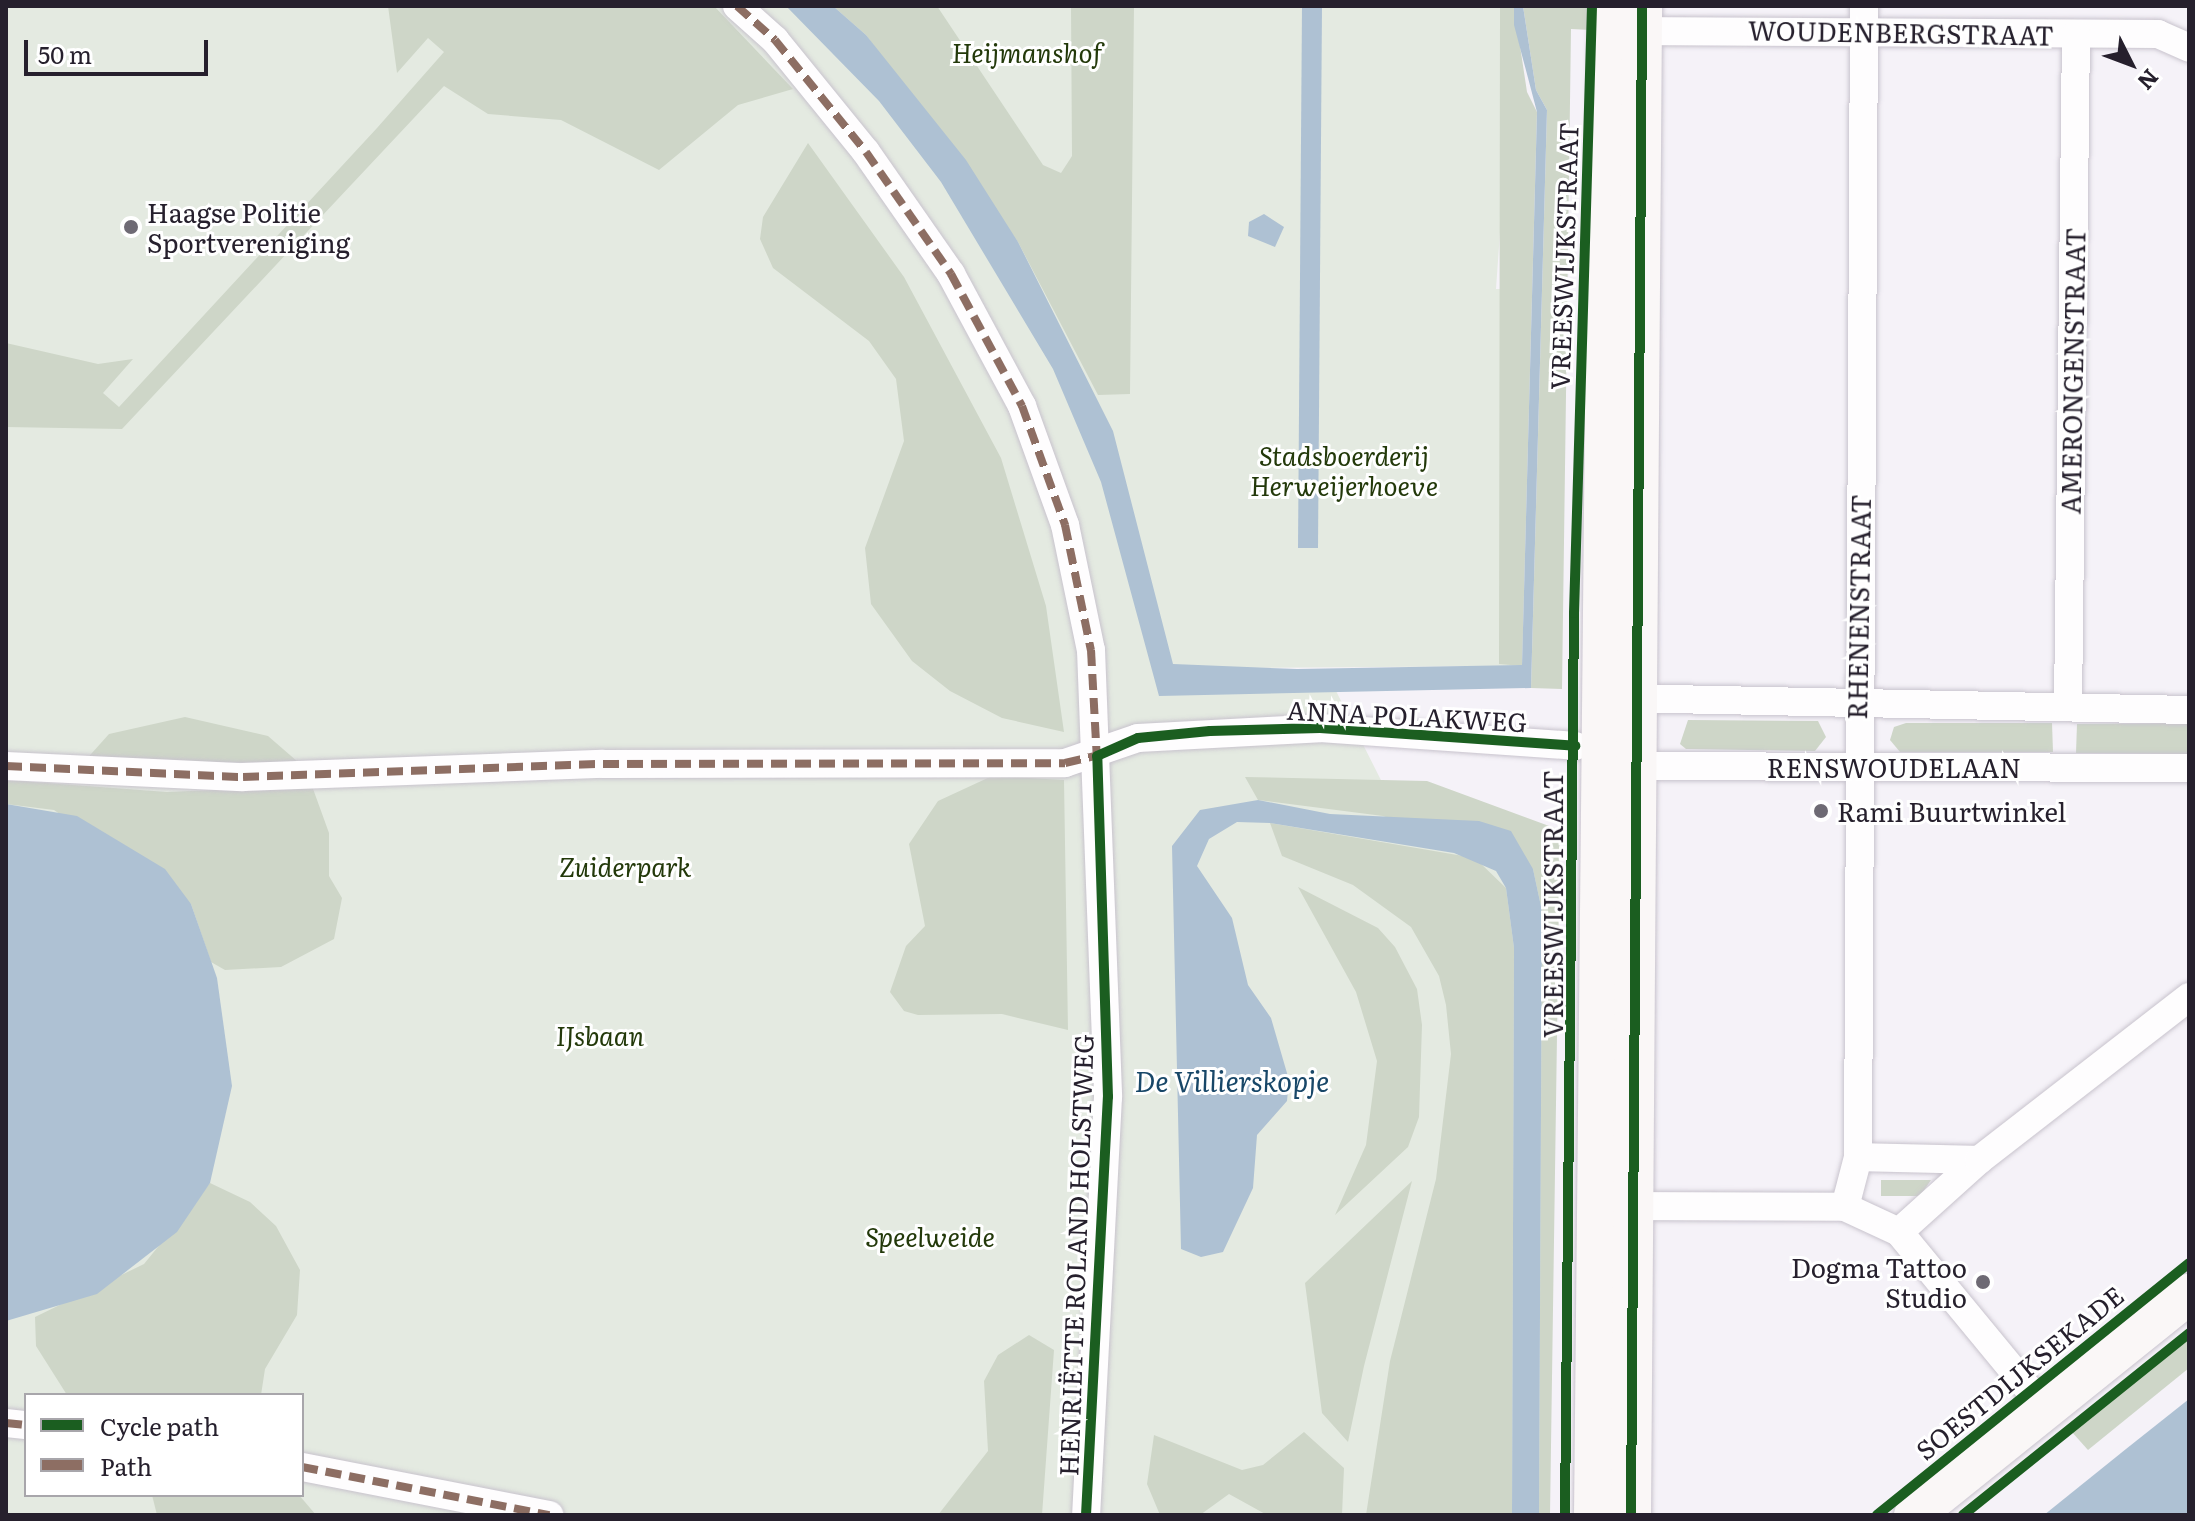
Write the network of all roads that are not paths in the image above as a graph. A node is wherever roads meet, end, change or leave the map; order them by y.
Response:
1 (737, 6) edge
2 (1625, 18) edge
3 (1864, 18) edge
4 (2076, 34) junction
5 (2189, 48) edge
6 (1618, 698) junction
7 (1857, 706) junction
8 (2068, 707) junction
9 (2189, 710) edge
10 (1097, 756) junction
11 (1603, 759) junction
12 (6, 766) edge
13 (1856, 767) junction
14 (2189, 768) edge
15 (2189, 997) edge
16 (1858, 1157) junction
17 (1979, 1160) junction
18 (1614, 1206) junction
19 (1845, 1207) junction
20 (1899, 1232) junction
21 (2189, 1294) edge
22 (2045, 1409) junction
23 (304, 1467) edge
24 (549, 1515) edge
25 (1086, 1515) edge
26 (1594, 1515) edge
27 (1631, 1515) edge
28 (1914, 1515) edge

1 - 10 street, HENRIËTTE ROLAND HOLSTWEG
2 - 3 street, WOUDENBERGSTRAAT
2 - 6 main road, VREESWIJKSTRAAT
3 - 4 street, WOUDENBERGSTRAAT
3 - 7 street, RHENENSTRAAT
4 - 5 street, WOUDENBERGSTRAAT
4 - 8 street, AMERONGENSTRAAT
6 - 7 street
6 - 11 main road, VREESWIJKSTRAAT
7 - 8 street
7 - 13 street, RHENENSTRAAT
8 - 9 street
10 - 11 street, ANNA POLAKWEG
10 - 12 street, ANNA POLAKWEG
10 - 25 street, HENRIËTTE ROLAND HOLSTWEG
11 - 13 street, RENSWOUDELAAN
11 - 18 main road, VREESWIJKSTRAAT
13 - 14 street, RENSWOUDELAAN
13 - 16 street, RHENENSTRAAT
15 - 17 street
16 - 17 street
16 - 19 street, RHENENSTRAAT
17 - 20 street
18 - 19 street
18 - 26 main road, VREESWIJKSTRAAT
18 - 27 main road, VREESWIJKSTRAAT
19 - 20 street
20 - 22 street
21 - 22 main road, SOESTDIJKSEKADE
22 - 28 main road, SOESTDIJKSEKADE
23 - 24 street

